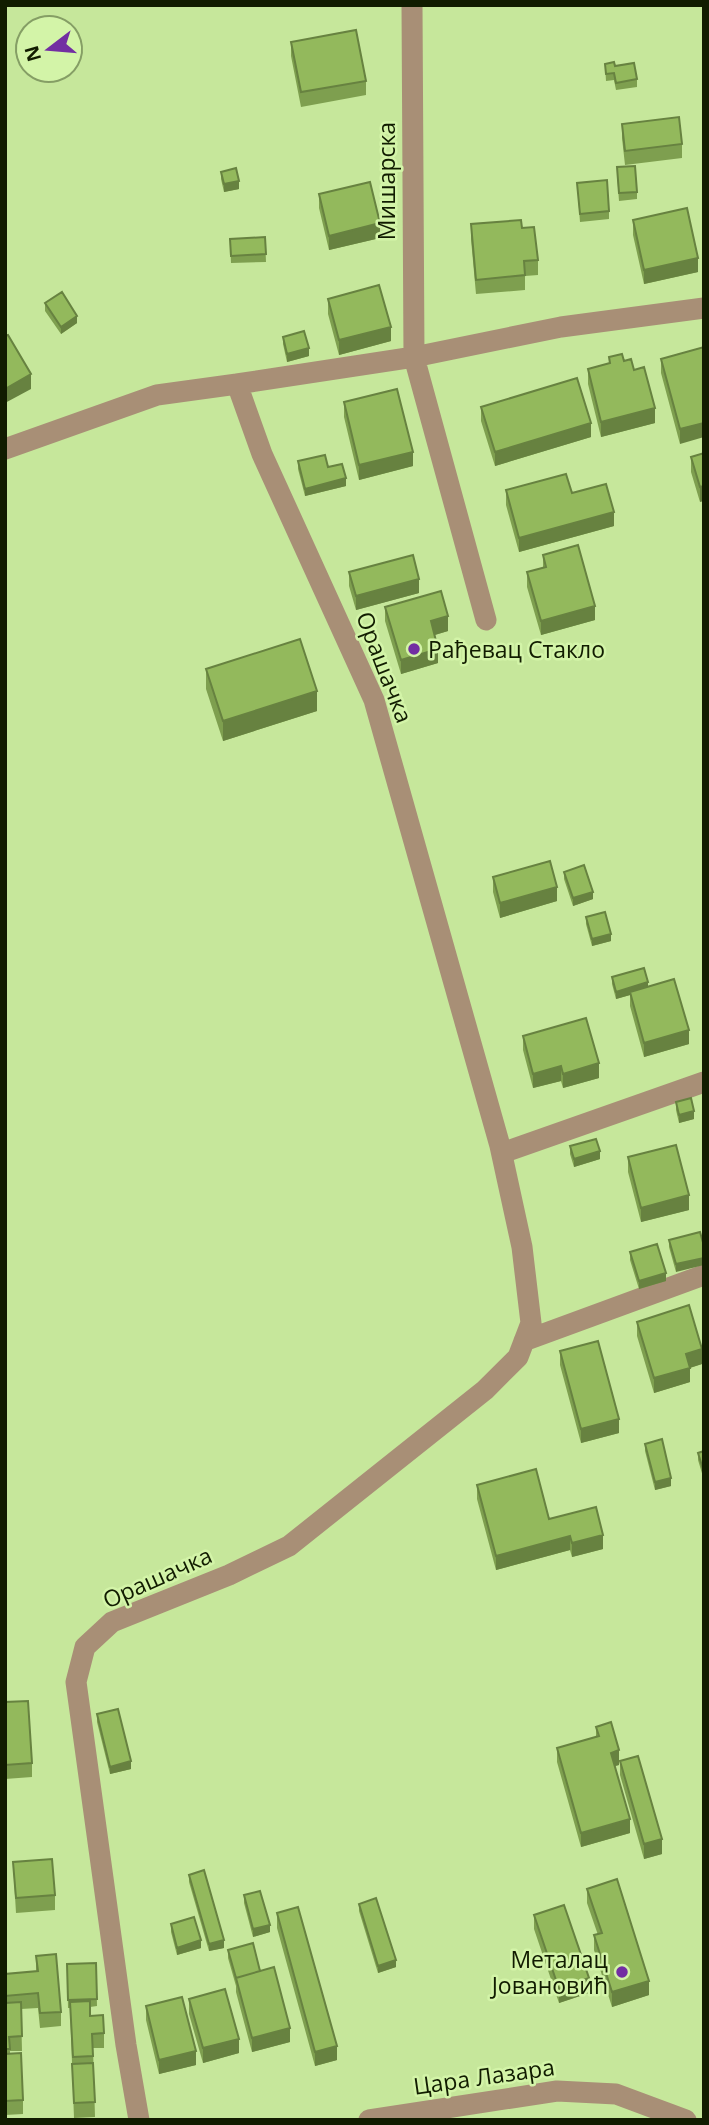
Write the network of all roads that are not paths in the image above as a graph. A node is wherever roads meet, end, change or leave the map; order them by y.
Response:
1 (412, 5) edge
2 (704, 308) edge
3 (414, 357) junction
4 (237, 384) junction
5 (5, 449) edge
6 (486, 620) dead end
7 (704, 1082) edge
8 (502, 1153) junction
9 (704, 1275) edge
10 (524, 1341) junction
11 (139, 2120) edge
12 (369, 2120) edge
13 (687, 2120) edge

1 - 3 street, Мишарска
2 - 3 street
3 - 4 street
3 - 6 street, Мишарска
4 - 5 street
4 - 8 street, Орашачка
7 - 8 street
8 - 10 street, Орашачка
9 - 10 street
10 - 11 street, Орашачка
12 - 13 street, Цара Лазара

